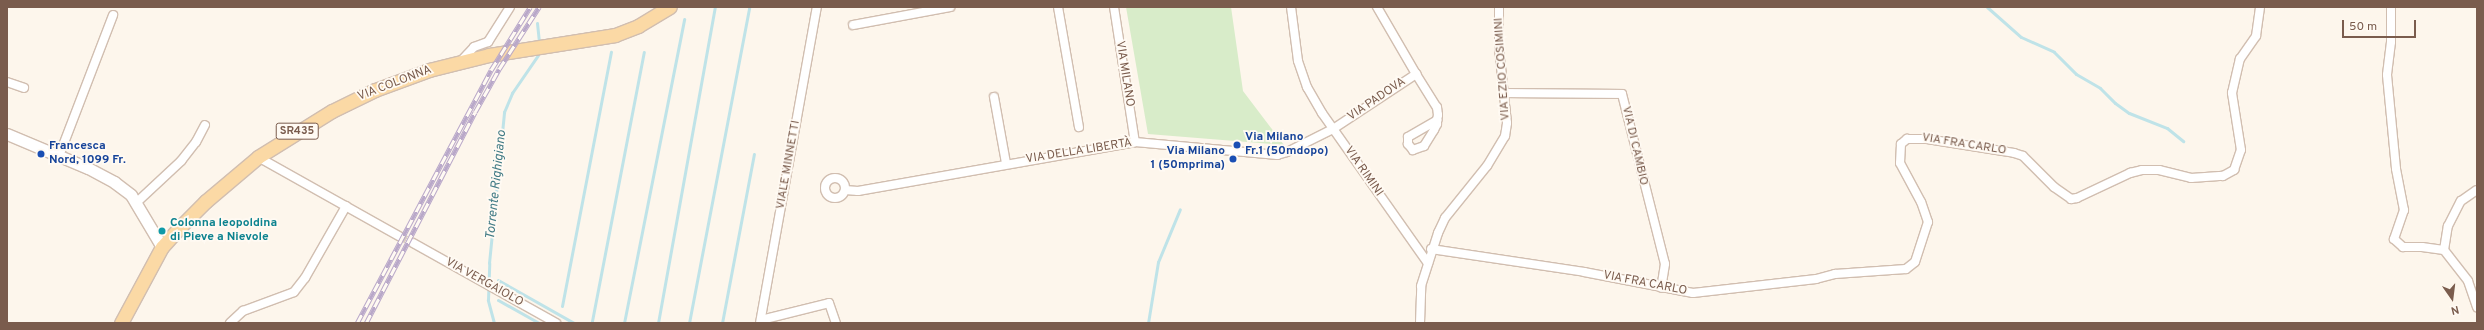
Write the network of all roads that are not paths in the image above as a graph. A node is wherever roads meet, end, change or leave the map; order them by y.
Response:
1 (510, 7) edge
2 (670, 7) edge
3 (817, 7) edge
4 (948, 7) edge
5 (1058, 7) edge
6 (1114, 7) edge
7 (1291, 7) edge
8 (1376, 7) edge
9 (1499, 7) edge
10 (2260, 7) edge
11 (2391, 7) edge
12 (113, 15) dead end
13 (853, 25) dead end
14 (489, 48) junction
15 (1416, 74) junction
16 (7, 82) edge
17 (24, 88) dead end
18 (1505, 94) junction
19 (994, 97) dead end
20 (1437, 120) dead end
21 (205, 125) dead end
22 (1079, 127) dead end
23 (1333, 130) junction
24 (7, 134) edge
25 (1135, 142) junction
26 (59, 156) junction
27 (258, 157) junction
28 (1006, 164) junction
29 (845, 190) dead end
30 (2477, 190) edge
31 (136, 203) junction
32 (346, 206) junction
33 (399, 236) tunnel mouth
34 (413, 243) tunnel mouth
35 (162, 247) junction
36 (1432, 248) junction
37 (2444, 250) junction
38 (1428, 264) junction
39 (1661, 288) junction
40 (2477, 307) edge
41 (761, 321) edge
42 (121, 323) edge
43 (230, 323) edge
44 (556, 323) edge
45 (836, 323) edge
46 (1420, 323) edge

1 - 14 street
2 - 14 main road, VIA COLONNA / SR435
3 - 41 street, VIALE MINNETTI
4 - 13 street
5 - 22 street
6 - 25 street, VIA MILANO
7 - 23 street, VIA RIMINI
8 - 15 street, VIA PADOVA
9 - 18 street, VIA EZIO COSIMINI
10 - 39 street, VIA FRA CARLO
11 - 37 street
12 - 26 street
14 - 27 main road, VIA COLONNA / SR435
15 - 20 street
15 - 23 street, VIA PADOVA
16 - 17 street
18 - 36 street, VIA EZIO COSIMINI
18 - 39 street, VIA DI CAMBIO
19 - 28 street
21 - 31 street
23 - 25 street, VIA DELLA LIBERTÀ
23 - 38 street, VIA RIMINI
24 - 26 main road
25 - 28 street, VIA DELLA LIBERTÀ
26 - 31 main road
27 - 32 street
27 - 35 main road, VIA COLONNA / SR435
28 - 29 street, VIA DELLA LIBERTÀ
30 - 37 street
31 - 35 main road
32 - 33 street
32 - 43 street
34 - 44 street, VIA VERGAIOLO
35 - 42 main road, SR435
36 - 38 street, VIA EZIO COSIMINI
36 - 39 street, VIA FRA CARLO
37 - 40 street
38 - 46 street, VIA EZIO COSIMINI
41 - 45 street

